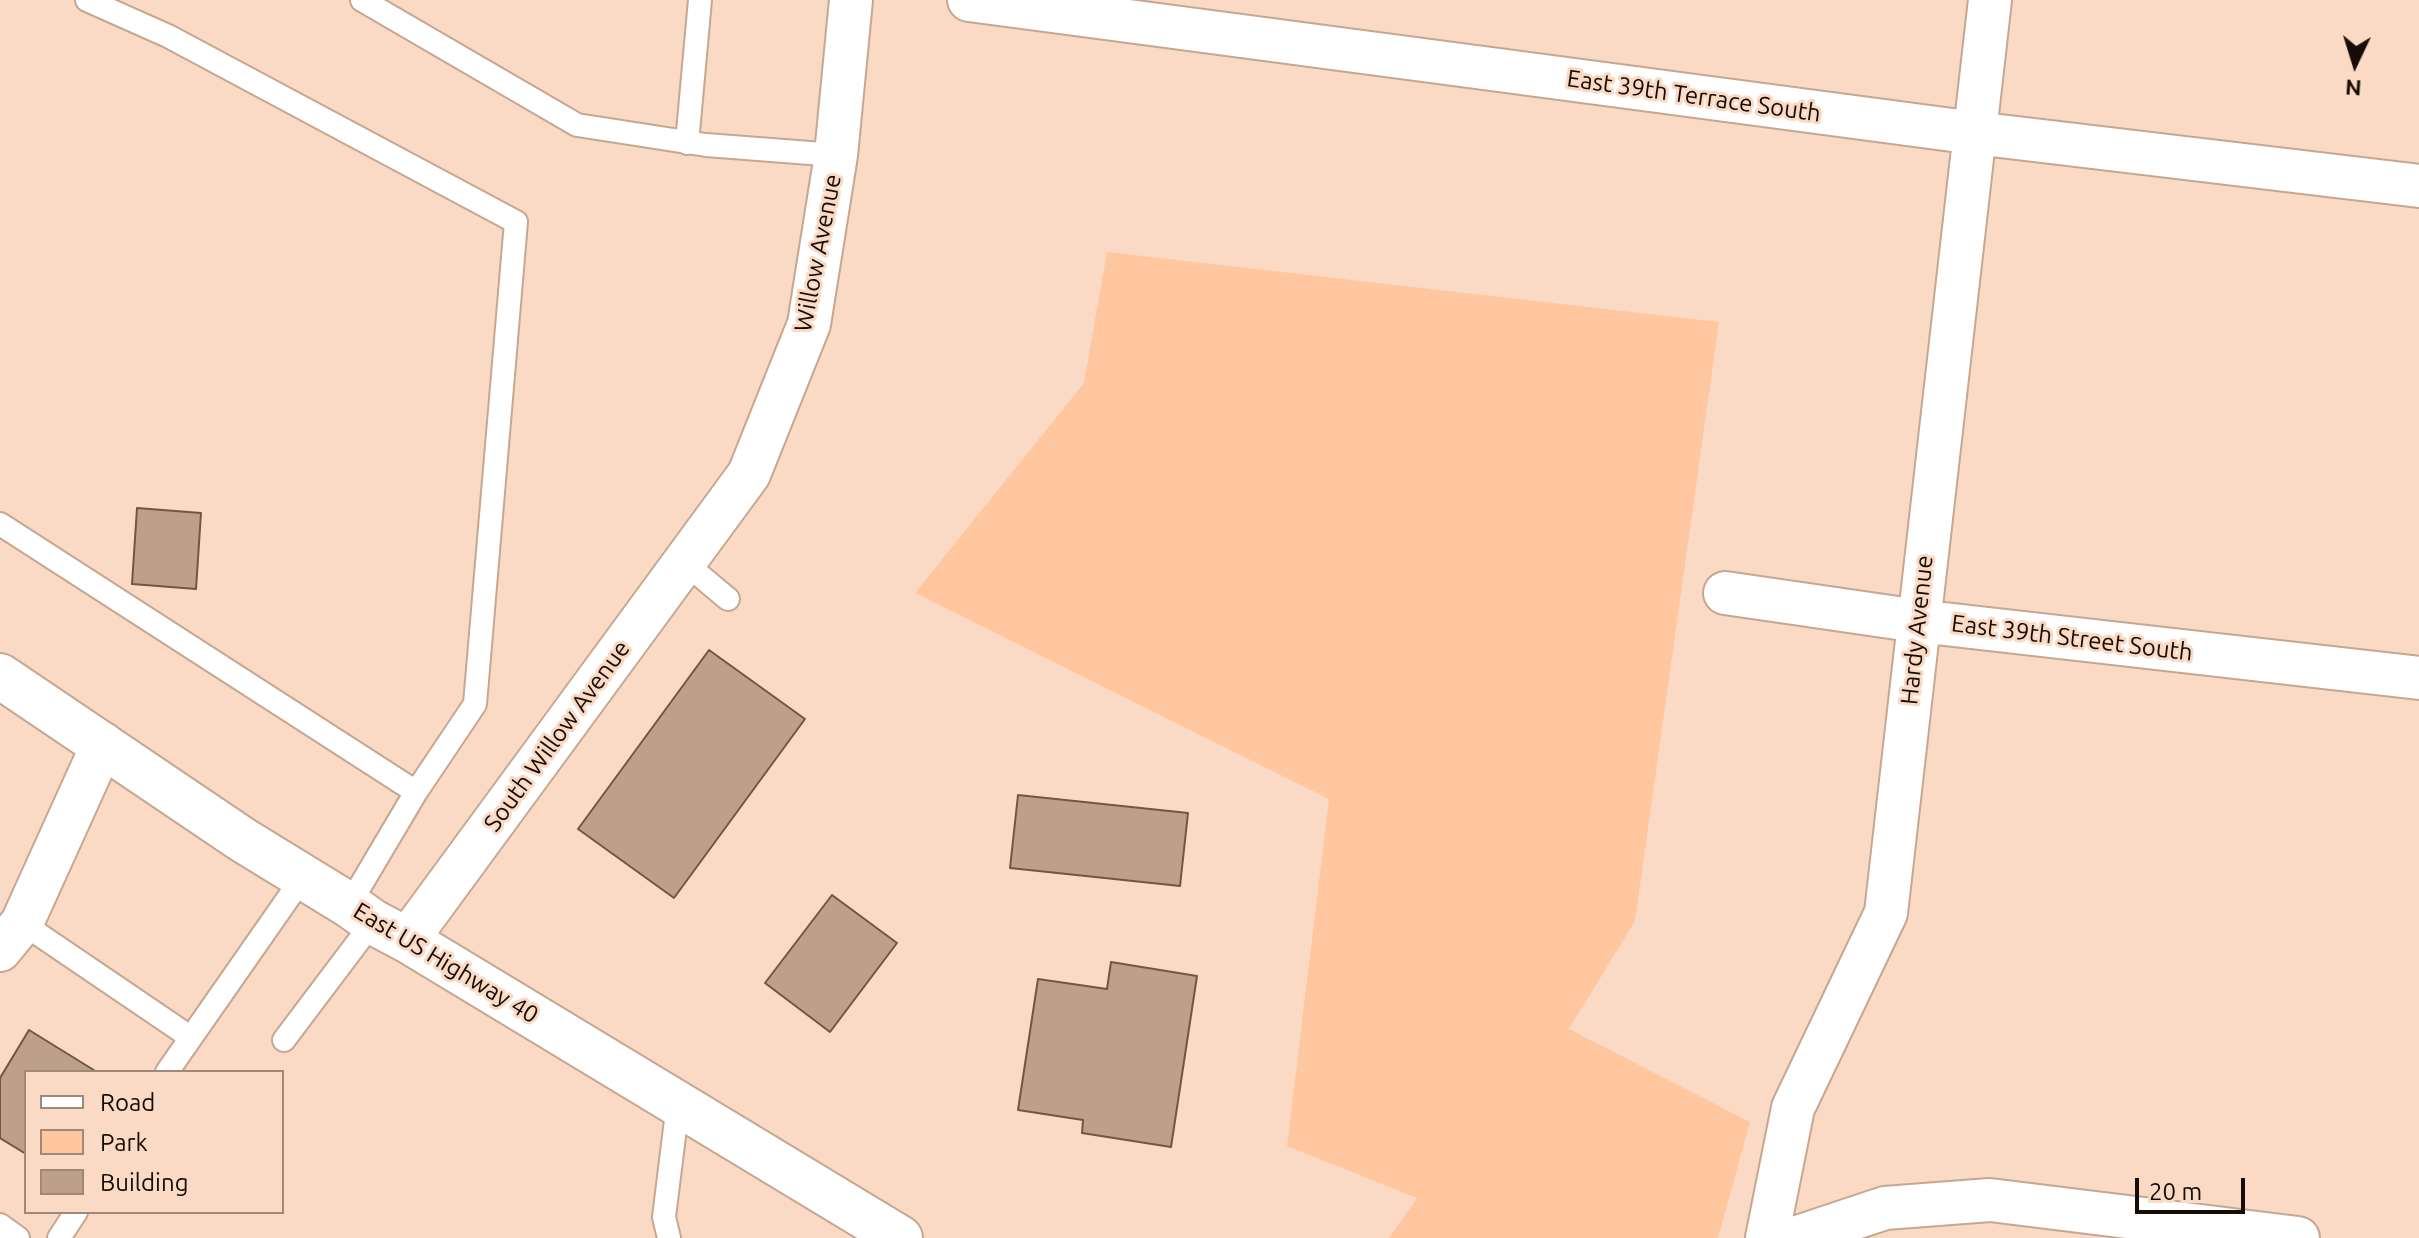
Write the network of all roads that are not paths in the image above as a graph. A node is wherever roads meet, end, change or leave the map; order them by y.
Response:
1 (87, 0) edge
2 (362, 0) edge
3 (700, 0) edge
4 (851, 0) edge
5 (969, 0) edge
6 (1990, 0) edge
7 (1975, 133) junction
8 (687, 143) junction
9 (836, 155) junction
10 (2419, 186) edge
11 (0, 524) edge
12 (696, 548) junction
13 (1725, 593) dead end
14 (728, 599) dead end
15 (1918, 621) junction
16 (0, 676) edge
17 (2419, 678) edge
18 (103, 744) junction
19 (416, 792) junction
20 (303, 877) junction
21 (376, 922) junction
22 (11, 936) edge
23 (190, 1037) junction
24 (284, 1040) dead end
25 (168, 1070) edge
26 (678, 1104) junction
27 (75, 1214) edge
28 (0, 1225) edge
29 (18, 1238) edge
30 (59, 1238) edge
31 (669, 1238) edge
32 (900, 1238) edge
33 (1767, 1238) edge
34 (1795, 1238) edge
35 (2298, 1238) edge

1 - 19 lane
2 - 8 lane
3 - 8 lane
4 - 9 street, Willow Avenue
5 - 7 street, East 39th Terrace South
6 - 7 street, Hardy Avenue
7 - 10 street, East 39th Terrace South
7 - 15 street, Hardy Avenue
8 - 9 lane
9 - 12 street, Willow Avenue
11 - 19 lane
12 - 14 lane
12 - 21 street, South Willow Avenue
13 - 15 street, East 39th Street South
15 - 17 street, East 39th Street South
15 - 33 street, Hardy Avenue
16 - 18 main road, East US Highway 40
18 - 20 main road, East US Highway 40
18 - 22 street
19 - 21 lane
20 - 21 main road, East US Highway 40
20 - 23 lane
21 - 24 lane
21 - 26 main road, East US Highway 40
22 - 23 lane
23 - 25 lane
26 - 31 lane
26 - 32 main road, East US Highway 40
27 - 30 lane
28 - 29 lane
34 - 35 street

